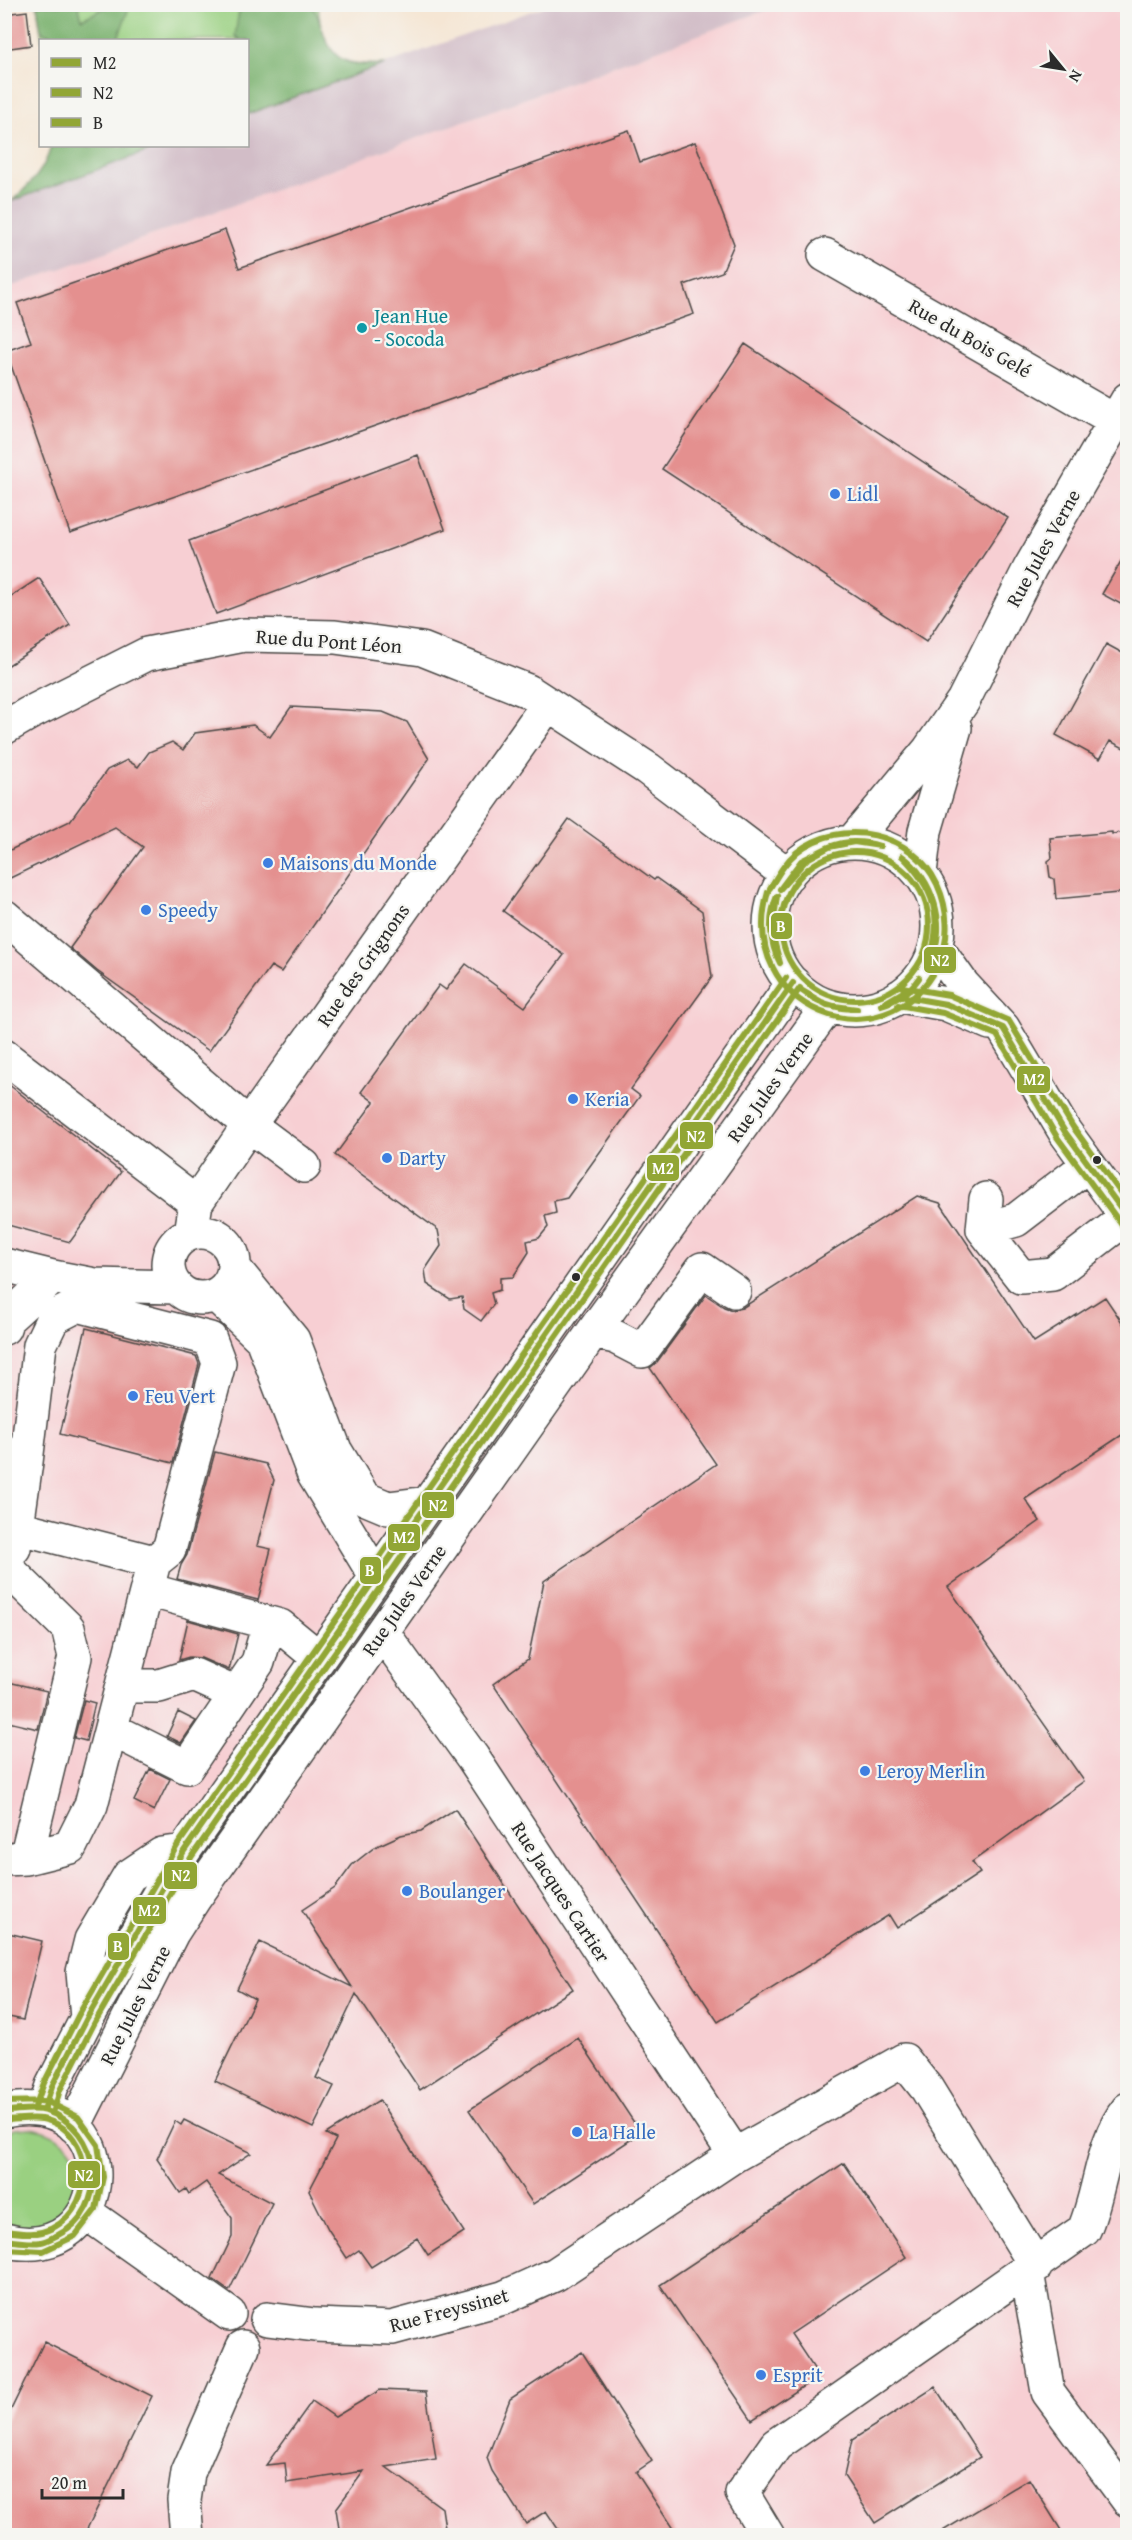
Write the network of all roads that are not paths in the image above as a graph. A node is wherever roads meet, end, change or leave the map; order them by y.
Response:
1 (825, 255) dead end
2 (1121, 410) edge
3 (963, 700) junction
4 (549, 704) junction
5 (4, 729) edge
6 (853, 842) junction
7 (920, 873) junction
8 (788, 875) junction
9 (4, 916) edge
10 (936, 947) junction
11 (793, 984) junction
12 (900, 996) junction
13 (828, 1006) junction
14 (1003, 1028) junction
15 (4, 1056) edge
16 (249, 1125) junction
17 (1088, 1165) junction
18 (304, 1166) dead end
19 (194, 1218) junction
20 (1127, 1219) edge
21 (4, 1265) edge
22 (234, 1268) junction
23 (54, 1277) junction
24 (176, 1287) junction
25 (734, 1291) dead end
26 (216, 1295) junction
27 (4, 1328) edge
28 (593, 1332) junction
29 (15, 1459) edge
30 (428, 1503) junction
31 (16, 1527) junction
32 (151, 1576) junction
33 (376, 1577) junction
34 (9, 1583) edge
35 (269, 1624) junction
36 (382, 1632) junction
37 (319, 1658) junction
38 (258, 1662) junction
39 (301, 1684) junction
40 (123, 1686) junction
41 (236, 1694) junction
42 (111, 1729) junction
43 (15, 1858) edge
44 (44, 2109) junction
45 (1128, 2109) edge
46 (4, 2111) edge
47 (74, 2126) junction
48 (735, 2155) junction
49 (85, 2212) junction
50 (8, 2250) edge
51 (1032, 2269) junction
52 (230, 2314) junction
53 (267, 2319) junction
54 (243, 2347) junction
55 (1128, 2500) edge
56 (187, 2535) edge
57 (768, 2535) edge

1 - 2 street, Rue du Bois Gelé
2 - 3 street, Rue Jules Verne
3 - 6 street, Rue Jules Verne
3 - 7 street, Rue Jules Verne
4 - 5 street, Rue du Pont Léon
4 - 8 street, Rue du Pont Léon
4 - 16 street, Rue des Grignons
6 - 7 street
6 - 8 street
7 - 10 street
8 - 11 street
9 - 16 street
10 - 12 street
10 - 14 street
11 - 13 street
11 - 30 street, Rue Jules Verne
12 - 13 street
12 - 14 street
13 - 28 street, Rue Jules Verne
14 - 17 street
15 - 19 street
16 - 18 street
16 - 19 street, Rue des Grignons
17 - 20 street
17 - 20 street
19 - 22 street
19 - 24 street
21 - 23 street
22 - 26 street
22 - 30 street
23 - 24 street
23 - 27 street
24 - 26 street
25 - 28 street
26 - 33 street
28 - 36 street, Rue Jules Verne
29 - 31 street
29 - 32 street
30 - 33 street, Rue Jules Verne
31 - 32 street
31 - 34 street
32 - 35 street
32 - 40 street
33 - 37 street, Rue Jules Verne
34 - 43 street
35 - 37 street
35 - 38 street
36 - 47 street, Rue Jules Verne
36 - 48 street, Rue Jacques Cartier
37 - 39 street, Rue Jules Verne
38 - 39 street
38 - 41 street
39 - 44 street, Rue Jules Verne
40 - 41 street
40 - 42 street
41 - 42 street
42 - 43 street
44 - 46 street
44 - 47 street
45 - 51 street
47 - 49 street
48 - 51 street, Rue Freyssinet
48 - 53 street, Rue Freyssinet
49 - 50 street
49 - 52 street
51 - 55 street
51 - 57 street
52 - 53 street
52 - 54 street
53 - 54 street
54 - 56 street

